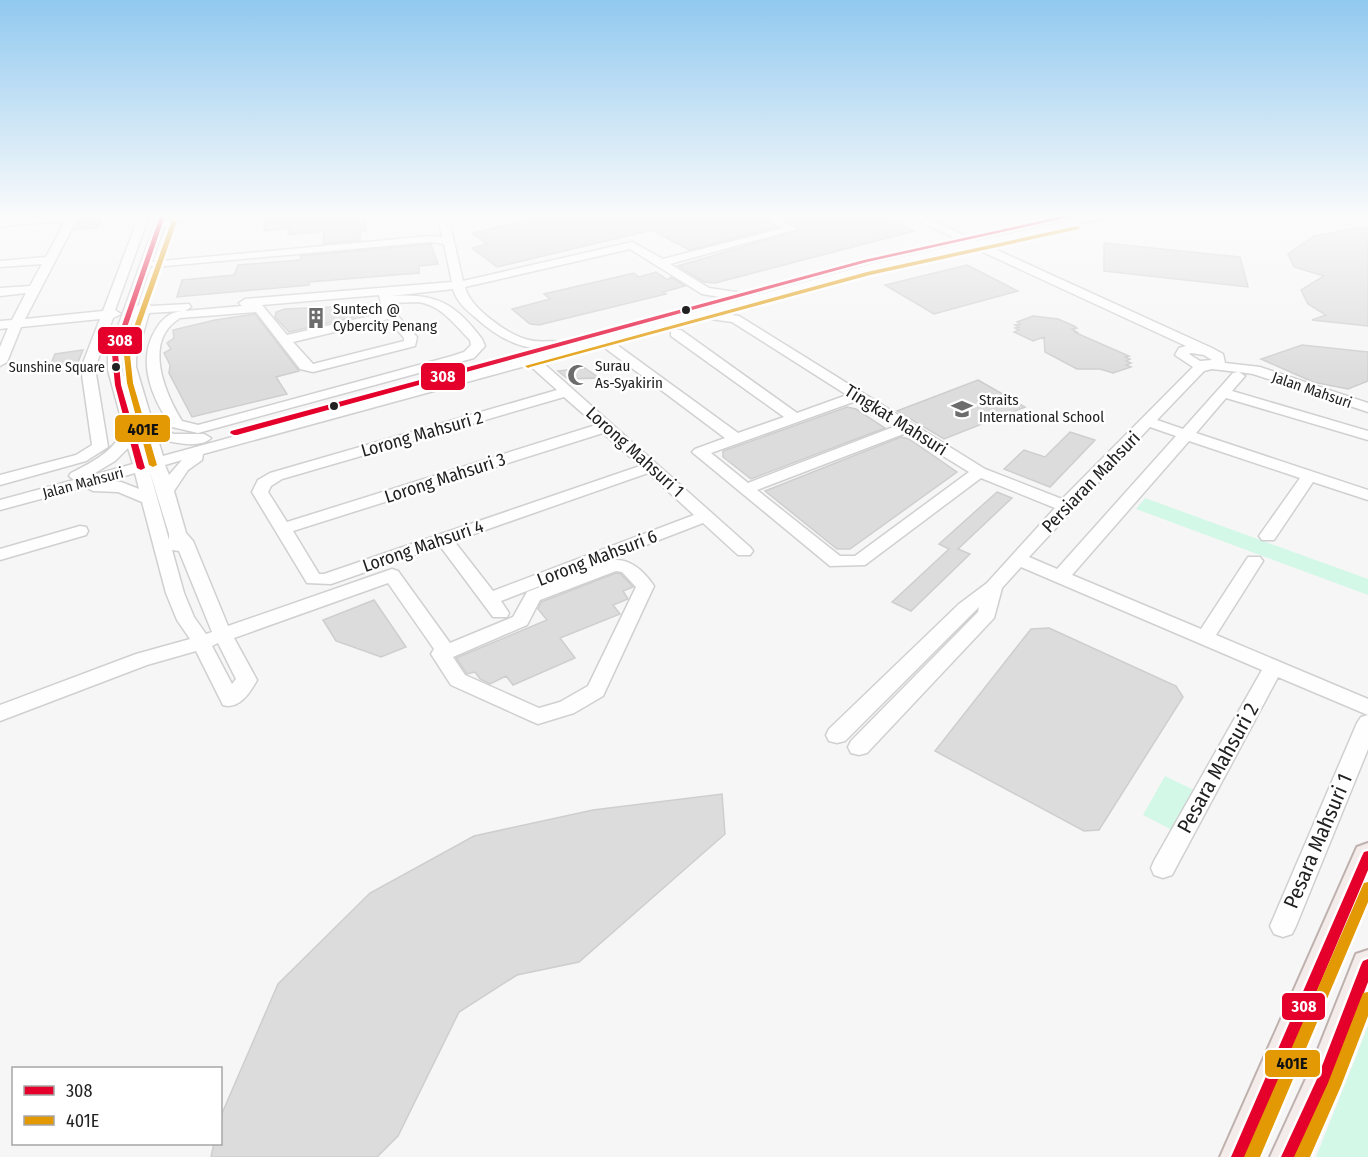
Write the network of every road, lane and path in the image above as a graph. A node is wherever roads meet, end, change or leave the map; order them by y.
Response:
1 (44, 270) edge
2 (123, 270) edge
3 (144, 270) edge
4 (152, 270) edge
5 (456, 270) edge
6 (528, 270) edge
7 (672, 270) edge
8 (859, 270) edge
9 (1033, 270) edge
10 (490, 279) junction
11 (460, 286) junction
12 (34, 289) junction
13 (706, 291) junction
14 (0, 292) edge
15 (384, 296) junction
16 (737, 300) junction
17 (261, 305) junction
18 (699, 310) junction
19 (133, 311) junction
20 (106, 314) junction
21 (391, 315) junction
22 (732, 318) junction
23 (16, 324) junction
24 (0, 325) edge
25 (676, 333) junction
26 (1168, 334) junction
27 (506, 338) junction
28 (284, 340) junction
29 (604, 341) junction
30 (557, 345) junction
31 (616, 350) junction
32 (1183, 356) junction
33 (529, 357) junction
34 (1209, 358) junction
35 (0, 362) edge
36 (488, 364) junction
37 (1238, 376) dead end
38 (156, 377) junction
39 (1191, 379) junction
40 (133, 382) junction
41 (568, 391) junction
42 (1224, 393) junction
43 (858, 396) junction
44 (1368, 407) edge
45 (795, 418) junction
46 (1148, 422) junction
47 (606, 427) junction
48 (138, 428) junction
49 (908, 428) junction
50 (234, 433) junction
51 (1188, 435) junction
52 (1368, 436) edge
53 (736, 439) junction
54 (224, 445) junction
55 (147, 461) junction
56 (651, 467) junction
57 (979, 471) junction
58 (77, 476) junction
59 (276, 476) joint
60 (1310, 476) junction
61 (0, 480) edge
62 (746, 489) junction
63 (56, 490) junction
64 (1368, 495) edge
65 (157, 496) junction
66 (0, 497) edge
67 (0, 506) edge
68 (1065, 506) junction
69 (705, 517) junction
70 (283, 530) junction
71 (80, 531) dead end
72 (178, 534) junction
73 (1268, 536) dead end
74 (443, 539) junction
75 (744, 551) dead end
76 (0, 555) edge
77 (1018, 559) junction
78 (1254, 561) dead end
79 (168, 563) junction
80 (1061, 576) junction
81 (993, 587) junction
82 (186, 620) junction
83 (223, 635) junction
84 (1205, 638) junction
85 (201, 642) junction
86 (446, 651) junction
87 (143, 659) junction
88 (1274, 667) junction
89 (1368, 707) edge
90 (1, 710) edge
91 (1368, 723) edge
92 (837, 735) dead end
93 (859, 747) dead end
94 (1368, 856) edge
95 (1163, 868) dead end
96 (1283, 926) dead end
97 (1368, 966) edge
98 (1239, 1157) edge
99 (1289, 1157) edge

1 - 12 street
2 - 20 street
3 - 19 street
4 - 19 street
5 - 11 street
6 - 10 street
7 - 13 street
8 - 16 street, Jalan Mahsuri
9 - 26 street
10 - 11 street
10 - 11 street
11 - 15 street
11 - 27 street
12 - 14 street
12 - 23 street
13 - 16 street
13 - 18 street
15 - 17 street
15 - 21 street
15 - 38 street
16 - 18 street, Jalan Mahsuri
16 - 22 street
17 - 19 street
17 - 28 street
17 - 38 street
18 - 22 street
18 - 29 street, Jalan Mahsuri
18 - 30 street, Jalan Mahsuri
19 - 20 street
19 - 40 street
19 - 48 street
20 - 23 street
20 - 61 street
21 - 28 street
21 - 28 street
22 - 25 street
22 - 43 street, Tingkat Mahsuri
23 - 24 street
23 - 35 street
25 - 31 street
25 - 45 street
26 - 32 street
26 - 34 street
27 - 30 street
27 - 36 street
29 - 31 street
29 - 33 street, Jalan Mahsuri
30 - 33 street, Jalan Mahsuri
31 - 53 street
32 - 34 street
32 - 39 street
33 - 36 street, Jalan Mahsuri
33 - 41 street, Lorong Mahsuri 1
33 - 54 street, Jalan Mahsuri
34 - 39 street, Persiaran Mahsuri
34 - 44 street, Jalan Mahsuri
36 - 50 street, Jalan Mahsuri
37 - 42 street
38 - 40 street
39 - 46 street, Persiaran Mahsuri
40 - 48 street
41 - 47 street, Lorong Mahsuri 1
41 - 59 street, Lorong Mahsuri 2
42 - 51 street
42 - 52 street
43 - 45 street
43 - 49 street, Tingkat Mahsuri
45 - 53 street
46 - 51 street
46 - 68 street, Persiaran Mahsuri
47 - 56 street, Lorong Mahsuri 1
47 - 70 street, Lorong Mahsuri 3
48 - 50 street
48 - 55 street
48 - 58 street
49 - 57 street, Tingkat Mahsuri
49 - 62 street
50 - 55 street, Jalan Mahsuri
51 - 60 street
51 - 80 street
53 - 62 street
54 - 55 street, Jalan Mahsuri
54 - 65 street
55 - 58 street, Jalan Mahsuri
55 - 63 street, Jalan Mahsuri
55 - 65 street
56 - 69 street, Lorong Mahsuri 1
56 - 74 street, Lorong Mahsuri 4
57 - 62 street
57 - 68 street, Tingkat Mahsuri
58 - 66 street, Jalan Mahsuri
59 - 70 street, Lorong Mahsuri 4
60 - 64 street
60 - 73 street
63 - 65 street
63 - 67 street, Jalan Mahsuri
65 - 72 street
65 - 79 street
68 - 77 street, Persiaran Mahsuri
69 - 74 street, Lorong Mahsuri 6
69 - 75 street, Lorong Mahsuri 1
70 - 74 street, Lorong Mahsuri 4
71 - 76 street
72 - 79 street
72 - 83 street
77 - 80 street
77 - 81 street, Persiaran Mahsuri
78 - 84 street
79 - 82 street
80 - 84 street
81 - 92 street, Persiaran Mahsuri
81 - 93 street, Persiaran Mahsuri
82 - 85 street
82 - 87 street
83 - 85 street
83 - 85 street
83 - 86 street
84 - 88 street
85 - 87 street
86 - 86 street
87 - 90 street
88 - 89 street
88 - 95 street, Pesara Mahsuri 2
91 - 96 street, Pesara Mahsuri 1
94 - 98 main road
97 - 99 main road

